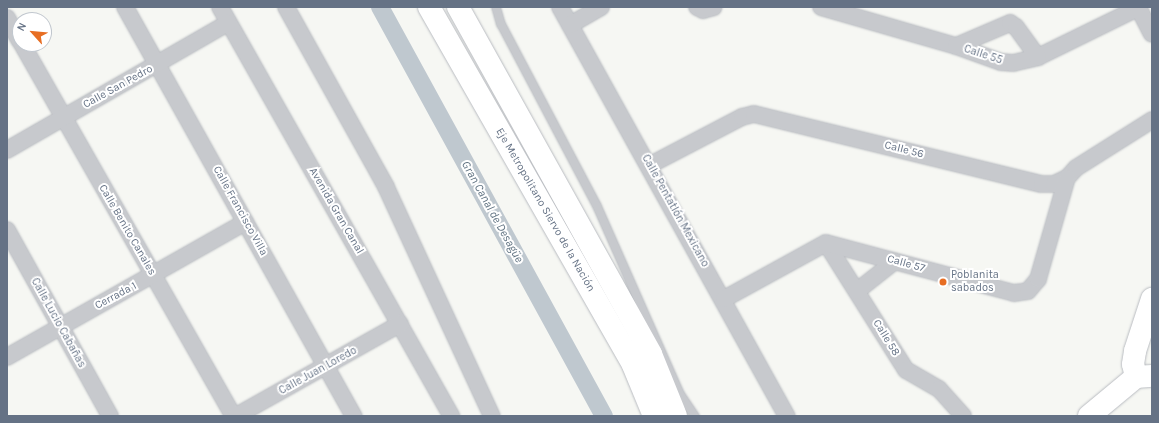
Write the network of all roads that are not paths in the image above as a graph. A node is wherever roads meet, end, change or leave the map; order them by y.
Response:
1 (125, 7) edge
2 (220, 7) edge
3 (286, 7) edge
4 (429, 7) edge
5 (458, 7) edge
6 (496, 7) edge
7 (560, 7) edge
8 (601, 7) edge
9 (697, 7) edge
10 (714, 7) edge
11 (821, 7) edge
12 (1138, 8) edge
13 (7, 18) edge
14 (228, 23) junction
15 (570, 25) junction
16 (12, 27) edge
17 (1152, 34) edge
18 (956, 46) junction
19 (26, 52) edge
20 (1038, 57) junction
21 (158, 65) junction
22 (63, 117) junction
23 (1152, 120) edge
24 (7, 150) edge
25 (650, 165) junction
26 (1067, 178) junction
27 (246, 222) junction
28 (7, 230) edge
29 (826, 243) junction
30 (895, 261) junction
31 (153, 276) junction
32 (857, 292) junction
33 (724, 299) junction
34 (1152, 299) edge
35 (400, 324) junction
36 (60, 326) junction
37 (7, 357) edge
38 (327, 366) junction
39 (1144, 376) edge
40 (110, 416) edge
41 (234, 416) edge
42 (354, 416) edge
43 (451, 416) edge
44 (492, 416) edge
45 (654, 416) edge
46 (676, 416) edge
47 (695, 416) edge
48 (787, 416) edge
49 (963, 416) edge
50 (1089, 416) edge

1 - 21 street, Calle Francisco Villa
2 - 14 street, Avenida Gran Canal
3 - 44 street
4 - 45 main road, Eje Metropolitano Siervo de la Nación
5 - 46 main road, Eje Metropolitano Siervo de la Nación
6 - 47 lane
7 - 15 street, Calle Pentatlón Mexicano
8 - 15 street
9 - 10 street
11 - 18 street, Calle 55
12 - 17 street
12 - 20 street, Calle 55
13 - 16 street
14 - 21 street, Calle San Pedro
14 - 35 street, Avenida Gran Canal
15 - 25 street, Calle Pentatlón Mexicano
18 - 20 street, Calle 55
18 - 20 street
19 - 22 street, Calle Benito Canales
21 - 22 street, Calle San Pedro
21 - 27 street, Calle Francisco Villa
22 - 24 street, Calle San Pedro
22 - 31 street, Calle Benito Canales
23 - 26 street, Calle 56
25 - 26 street, Calle 56
25 - 33 street, Calle Pentatlón Mexicano
26 - 30 street, Calle 57
27 - 31 street, Cerrada 1
27 - 38 street, Calle Francisco Villa
28 - 36 street, Calle Lucio Cabañas
29 - 30 street, Calle 57
29 - 32 street, Calle 58
29 - 33 street
30 - 32 street
31 - 36 street, Cerrada 1
31 - 41 street, Calle Benito Canales
32 - 49 street, Calle 58
33 - 48 street, Calle Pentatlón Mexicano
34 - 39 main road
35 - 38 street, Calle Juan Loredo
35 - 43 street, Avenida Gran Canal
36 - 37 street, Cerrada 1
36 - 40 street, Calle Lucio Cabañas
38 - 41 street, Calle Juan Loredo
38 - 42 street, Calle Francisco Villa
39 - 50 main road

